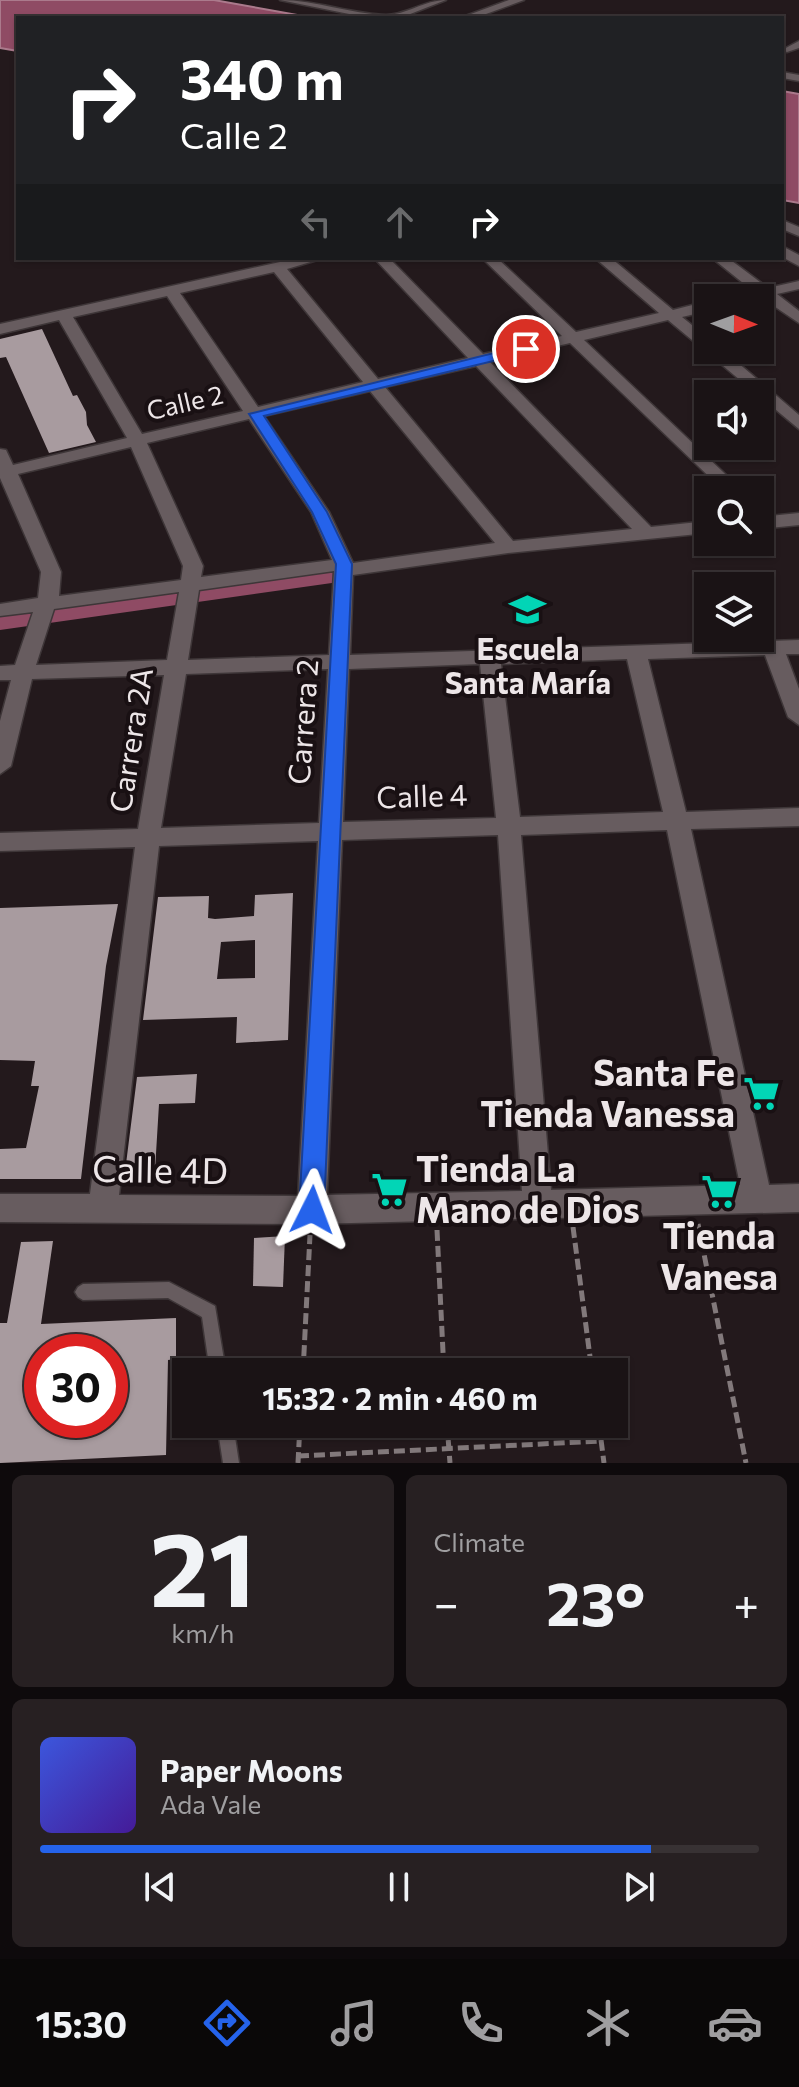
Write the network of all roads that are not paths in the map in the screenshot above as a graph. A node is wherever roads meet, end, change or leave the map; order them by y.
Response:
1 (285, 0) edge
2 (346, 0) edge
3 (441, 0) edge
4 (519, 0) edge
5 (325, 7) junction
6 (377, 16) edge
7 (394, 16) edge
8 (471, 16) edge
9 (799, 44) edge
10 (789, 52) edge
11 (784, 224) edge
12 (799, 232) edge
13 (308, 260) edge
14 (383, 260) edge
15 (491, 260) edge
16 (604, 260) edge
17 (722, 260) edge
18 (277, 267) junction
19 (753, 284) edge
20 (799, 285) edge
21 (170, 290) junction
22 (774, 290) edge
23 (774, 299) edge
24 (694, 310) edge
25 (64, 315) junction
26 (672, 315) junction
27 (799, 318) edge
28 (0, 329) edge
29 (694, 334) edge
30 (574, 337) junction
31 (479, 361) junction
32 (729, 364) edge
33 (375, 384) junction
34 (256, 414) junction
35 (799, 424) edge
36 (137, 440) junction
37 (2, 466) edge
38 (718, 476) edge
39 (799, 519) edge
40 (774, 520) edge
41 (694, 528) edge
42 (645, 532) junction
43 (508, 547) junction
44 (344, 577) junction
45 (190, 592) junction
46 (47, 604) junction
47 (0, 610) edge
48 (799, 647) edge
49 (774, 648) edge
50 (694, 650) edge
51 (774, 651) edge
52 (636, 652) junction
53 (490, 656) junction
54 (341, 660) junction
55 (176, 668) junction
56 (23, 672) junction
57 (0, 673) edge
58 (799, 717) edge
59 (0, 766) edge
60 (799, 817) edge
61 (677, 821) junction
62 (509, 826) junction
63 (329, 832) junction
64 (148, 838) junction
65 (0, 842) edge
66 (757, 1198) junction
67 (799, 1198) edge
68 (103, 1206) junction
69 (538, 1206) junction
70 (0, 1208) edge
71 (312, 1210) junction
72 (83, 1292) dead end
73 (216, 1358) edge
74 (227, 1438) edge
75 (231, 1463) edge

1 - 5 street
2 - 5 street
3 - 7 street
4 - 8 street
5 - 6 street
9 - 10 street
11 - 12 street
13 - 18 street
14 - 31 street
15 - 30 street
16 - 26 street
17 - 19 street
18 - 21 street
18 - 33 street
20 - 22 street
21 - 25 street
21 - 34 street, Carrera 2
23 - 27 street
24 - 26 street, Calle 2
25 - 28 street
25 - 36 street, Carrera 2A
26 - 29 street
26 - 30 street, Calle 2
30 - 31 street, Calle 2
30 - 38 street
31 - 33 street, Calle 2
31 - 42 street
32 - 35 street
33 - 34 street, Calle 2
33 - 43 street
34 - 36 street, Calle 2
34 - 44 street, Carrera 2
36 - 37 street, Calle 2
36 - 45 street, Carrera 2A
37 - 46 street
39 - 40 street
41 - 42 street
42 - 43 street
43 - 44 street
44 - 45 street
44 - 54 street, Carrera 2
45 - 46 street
45 - 55 street, Carrera 2A
46 - 47 street
46 - 56 street
48 - 49 street
50 - 52 street
51 - 58 street
52 - 53 street
52 - 61 street
53 - 54 street
53 - 62 street
54 - 55 street
54 - 63 street, Carrera 2
55 - 56 street
55 - 64 street, Carrera 2A
56 - 57 street
56 - 59 street
60 - 61 street, Calle 4
61 - 62 street, Calle 4
61 - 66 street
62 - 63 street, Calle 4
62 - 69 street
63 - 64 street, Calle 4
63 - 71 street, Carrera 2
64 - 65 street, Calle 4
64 - 68 street, Carrera 2A
66 - 67 street, Calle 4D
66 - 69 street, Calle 4D
68 - 70 street, Calle 4D
68 - 71 street, Calle 4D
69 - 71 street, Calle 4D
72 - 73 lane
74 - 75 lane

